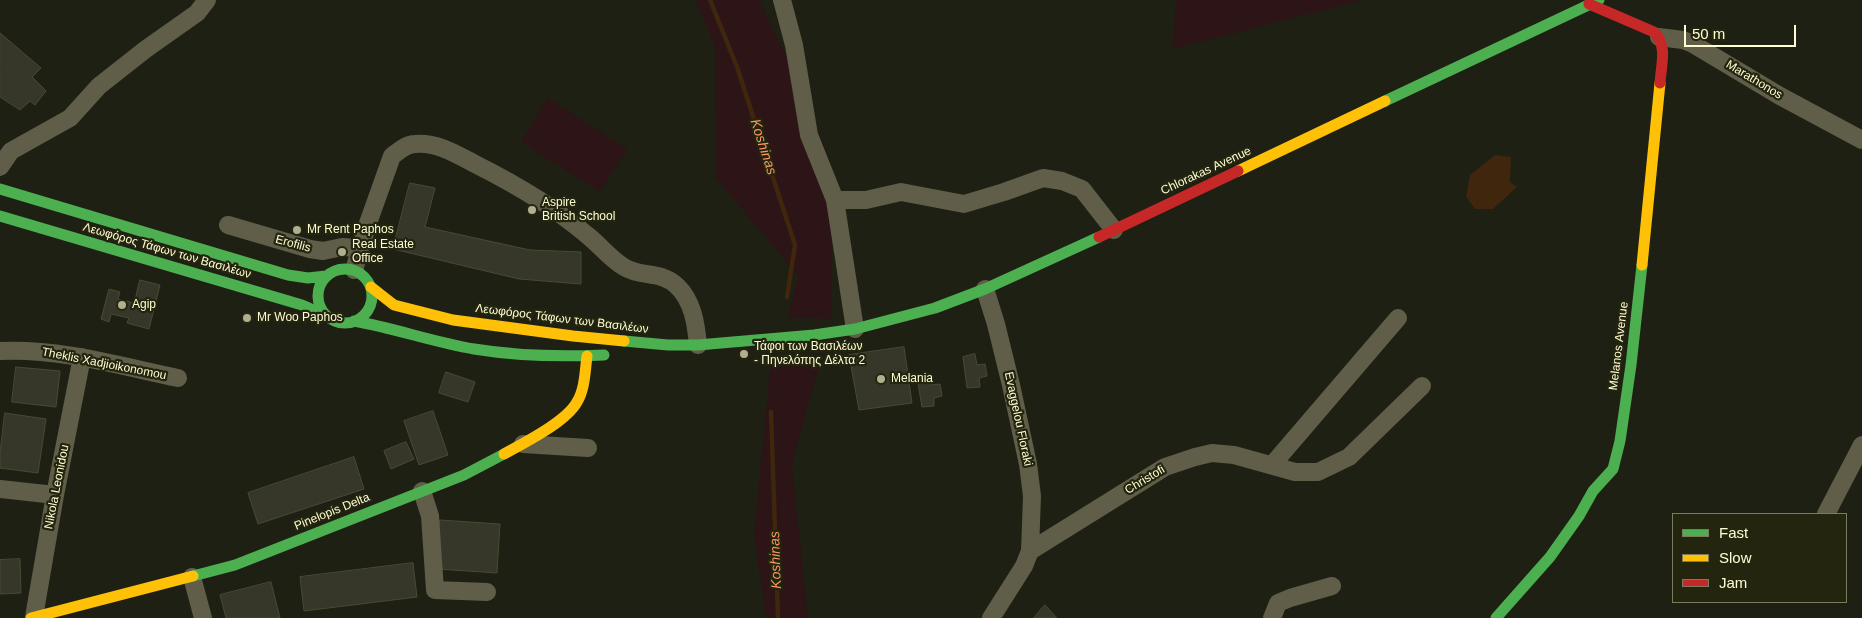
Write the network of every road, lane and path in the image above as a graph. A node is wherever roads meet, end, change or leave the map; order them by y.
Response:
1 (207, 0) edge
2 (782, 0) edge
3 (1592, 1) edge
4 (1659, 38) junction
5 (1862, 140) edge
6 (0, 167) edge
7 (0, 189) edge
8 (835, 200) junction
9 (0, 216) edge
10 (228, 225) dead end
11 (1114, 230) junction
12 (360, 248) junction
13 (354, 270) junction
14 (326, 276) junction
15 (371, 287) junction
16 (985, 288) junction
17 (325, 315) junction
18 (1398, 318) dead end
19 (354, 321) junction
20 (855, 329) junction
21 (814, 335) joint
22 (668, 345) junction
23 (698, 345) junction
24 (0, 351) edge
25 (588, 356) junction
26 (82, 358) junction
27 (178, 378) dead end
28 (1422, 386) dead end
29 (523, 444) junction
30 (1862, 445) edge
31 (588, 448) dead end
32 (1272, 465) junction
33 (0, 489) edge
34 (422, 491) junction
35 (55, 495) junction
36 (1827, 513) edge
37 (1030, 551) junction
38 (192, 577) junction
39 (1332, 586) dead end
40 (487, 592) dead end
41 (33, 618) edge
42 (203, 618) edge
43 (991, 618) edge
44 (1272, 618) edge
45 (1496, 618) edge

1 - 6 street
2 - 8 street
3 - 4 main road, Marathonos
3 - 11 main road, Chlorakas Avenue
4 - 5 street, Marathonos
4 - 45 main road, Melanos Avenue
7 - 14 main road, Λεωφόρος Τάφων των Βασιλέων
8 - 11 street
8 - 20 street
9 - 17 main road, Λεωφόρος Τάφων των Βασιλέων
10 - 12 street, Erofilis
11 - 16 main road, Chlorakas Avenue
12 - 13 street
12 - 23 street
13 - 14 main road
13 - 15 main road
14 - 17 main road
15 - 19 main road
15 - 22 main road, Λεωφόρος Τάφων των Βασιλέων
16 - 20 main road, Chlorakas Avenue
16 - 37 street, Evaggelou Floraki
17 - 19 main road
18 - 32 street
19 - 25 main road, Λεωφόρος Τάφων των Βασιλέων
20 - 21 main road, Chlorakas Avenue
21 - 23 main road, Λεωφόρος Τάφων των Βασιλέων
22 - 23 main road, Λεωφόρος Τάφων των Βασιλέων
22 - 25 main road, Λεωφόρος Τάφων των Βασιλέων
24 - 26 street, Theklis Xadjioikonomou
25 - 29 main road, Pinelopis Delta
26 - 27 street, Theklis Xadjioikonomou
26 - 35 street, Nikola Leonidou
28 - 32 street, Christofi
29 - 31 street
29 - 34 main road, Pinelopis Delta
30 - 36 street
32 - 37 street, Christofi
33 - 35 street
34 - 38 main road, Pinelopis Delta
34 - 40 street
35 - 41 street, Nikola Leonidou
37 - 43 street
38 - 41 main road, Pinelopis Delta
38 - 42 street
39 - 44 street

